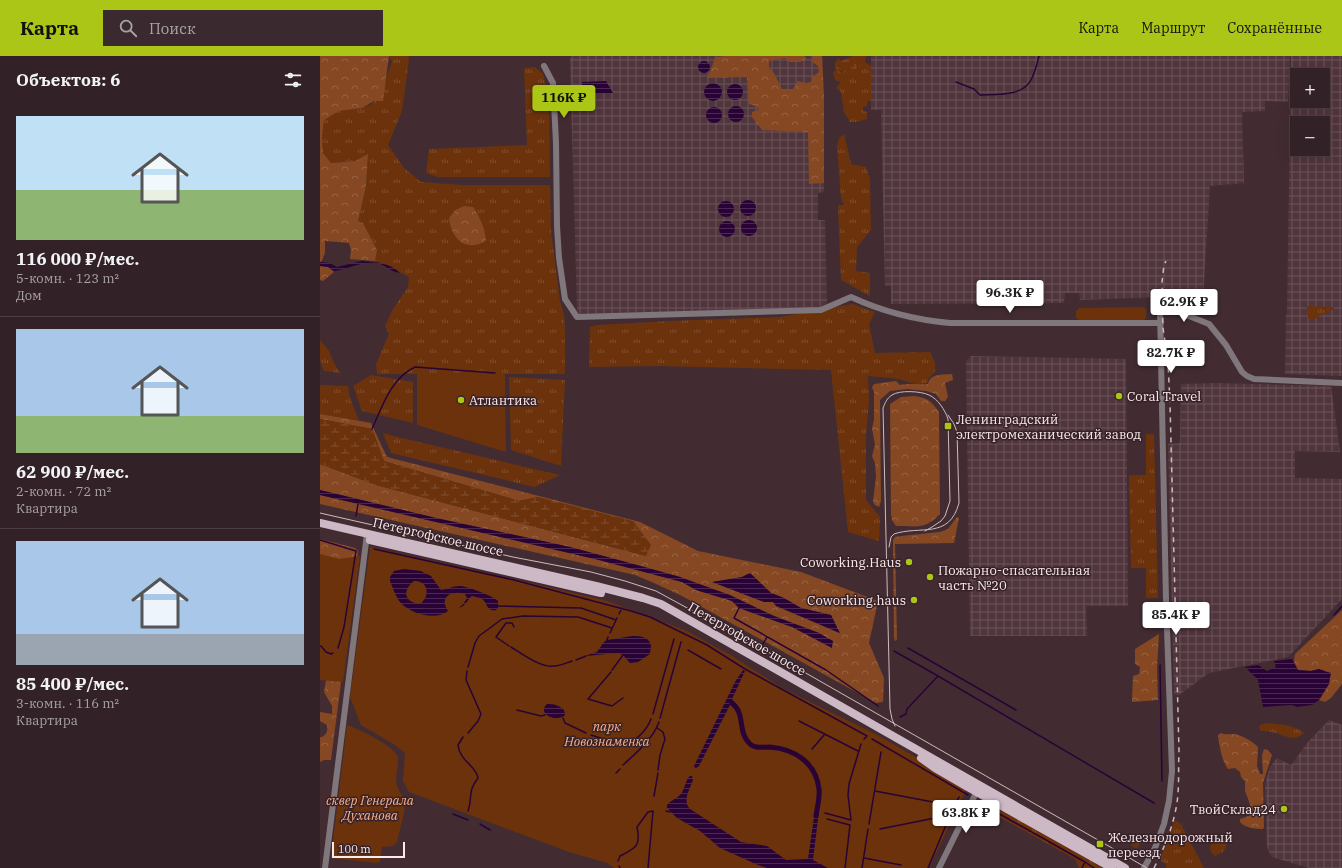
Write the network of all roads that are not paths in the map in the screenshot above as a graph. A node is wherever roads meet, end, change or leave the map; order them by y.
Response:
1 (544, 66) dead end
2 (1161, 323) junction
3 (1342, 383) edge
4 (320, 522) edge
5 (320, 528) edge
6 (366, 536) junction
7 (978, 789) junction
8 (325, 868) edge
9 (939, 868) edge
10 (1112, 868) edge
11 (1125, 868) edge
12 (1144, 868) edge

1 - 2 street
2 - 3 street
2 - 12 street
4 - 6 main road, Петергофское шоссе
5 - 6 main road, Петергофское шоссе
6 - 7 main road, Петергофское шоссе
6 - 8 street
7 - 9 street
7 - 10 main road, Петергофское шоссе
7 - 11 main road, Петергофское шоссе

